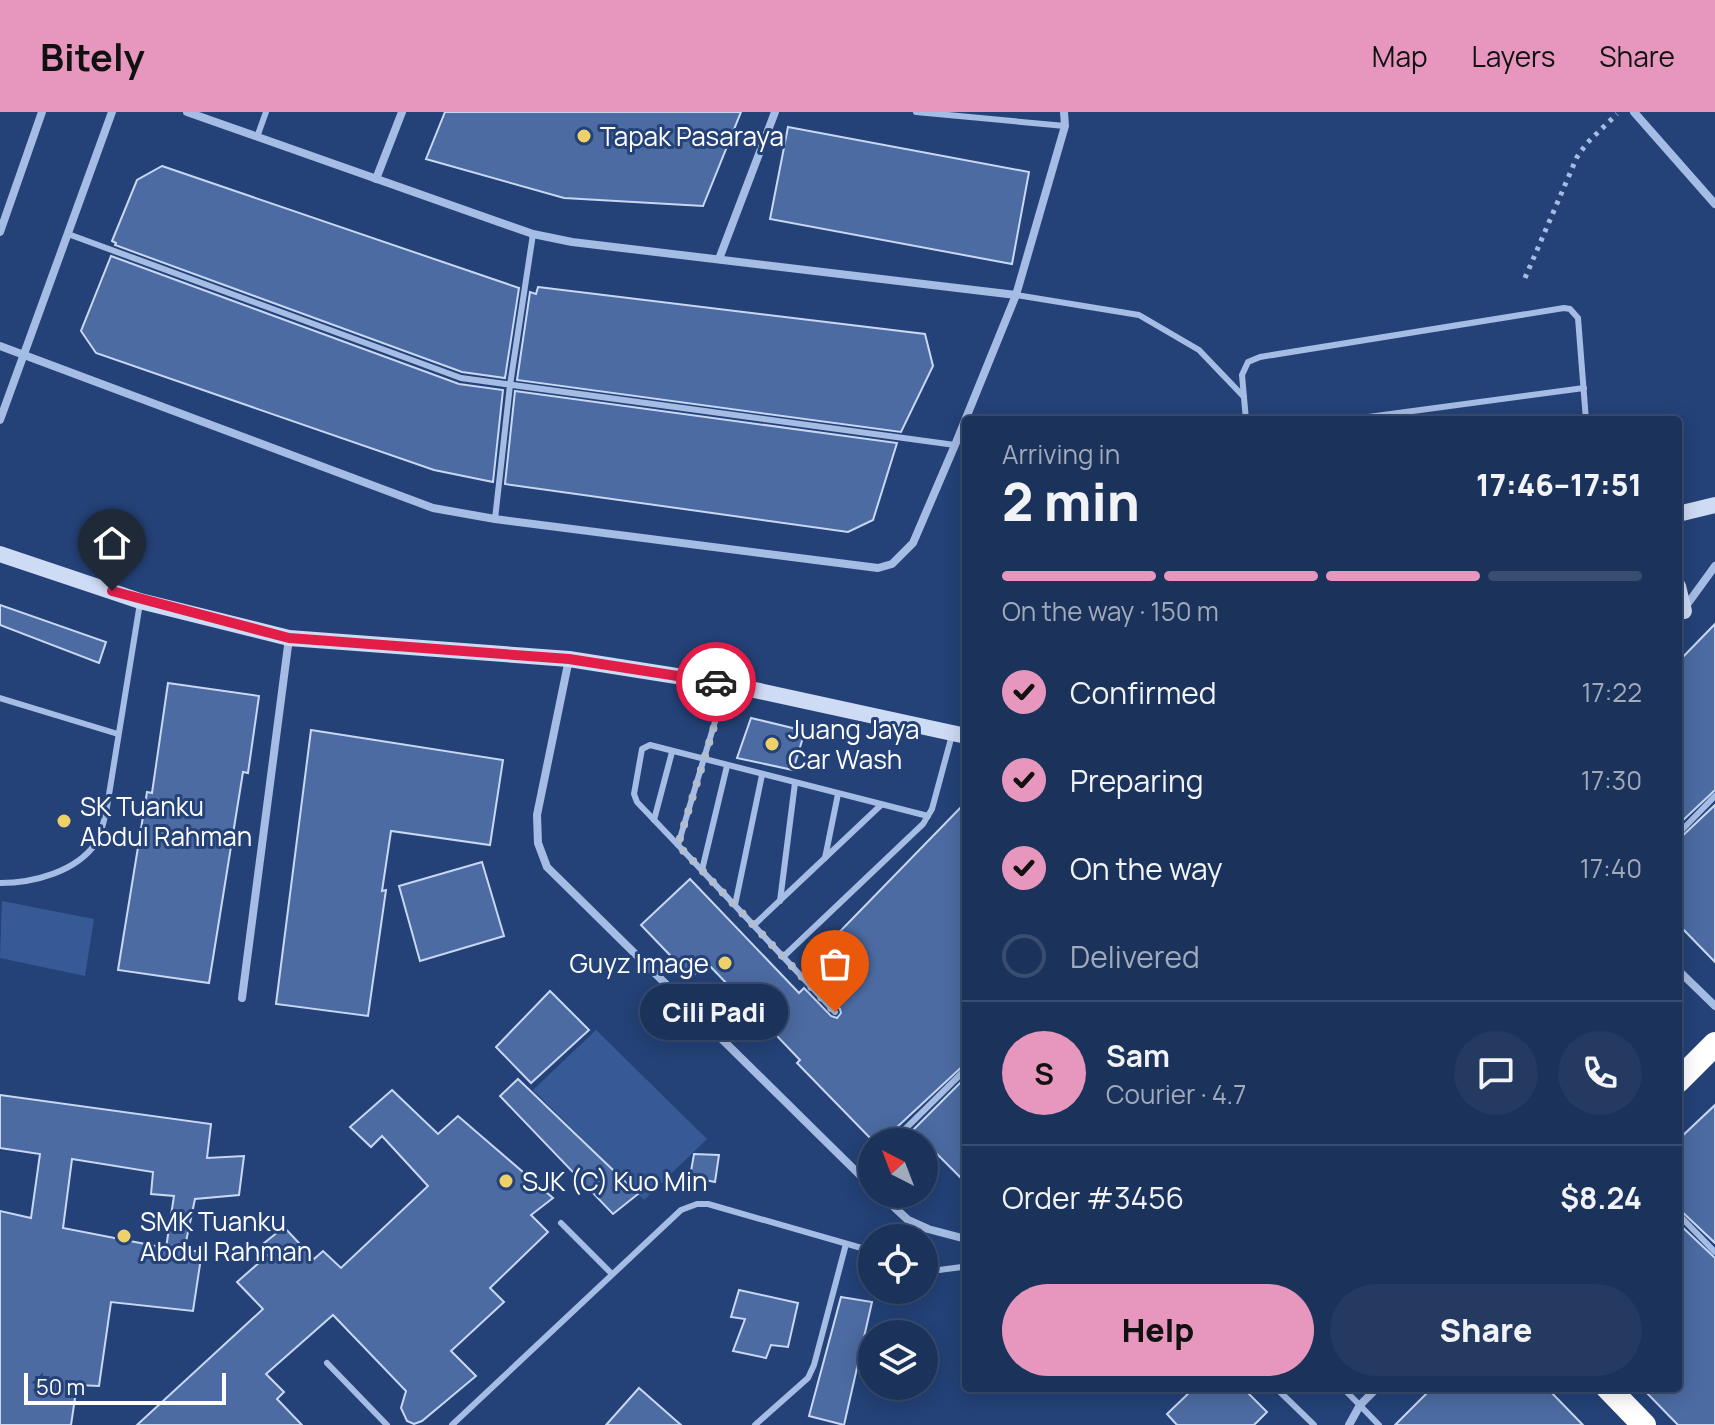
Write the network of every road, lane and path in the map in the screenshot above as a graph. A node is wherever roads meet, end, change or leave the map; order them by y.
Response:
1 (42, 112) edge
2 (112, 112) edge
3 (187, 112) edge
4 (266, 112) edge
5 (402, 112) edge
6 (775, 112) edge
7 (916, 112) edge
8 (1064, 112) edge
9 (1619, 112) edge
10 (1634, 112) edge
11 (1065, 126) junction
12 (257, 137) junction
13 (376, 179) junction
14 (1715, 204) edge
15 (0, 232) edge
16 (68, 234) junction
17 (533, 234) junction
18 (719, 259) junction
19 (1525, 278) dead end
20 (1016, 295) junction
21 (0, 346) edge
22 (25, 355) junction
23 (510, 385) junction
24 (1584, 388) junction
25 (1244, 397) junction
26 (967, 416) edge
27 (1246, 416) edge
28 (1376, 416) edge
29 (1586, 416) edge
30 (0, 420) edge
31 (962, 428) edge
32 (955, 445) junction
33 (1715, 505) edge
34 (1682, 513) edge
35 (495, 519) junction
36 (0, 554) edge
37 (1715, 566) edge
38 (140, 601) junction
39 (1682, 613) edge
40 (289, 638) junction
41 (569, 659) junction
42 (727, 684) junction
43 (0, 698) edge
44 (118, 734) junction
45 (959, 735) edge
46 (672, 752) junction
47 (703, 760) junction
48 (727, 766) junction
49 (762, 775) junction
50 (795, 783) junction
51 (838, 794) junction
52 (1715, 796) edge
53 (881, 805) junction
54 (928, 816) junction
55 (654, 820) junction
56 (1682, 830) edge
57 (678, 845) junction
58 (825, 858) junction
59 (702, 870) junction
60 (0, 883) edge
61 (780, 901) junction
62 (735, 905) junction
63 (754, 925) junction
64 (783, 957) junction
65 (1682, 974) edge
66 (242, 998) dead end
67 (1715, 1006) edge
68 (835, 1012) dead end
69 (1715, 1044) edge
70 (1695, 1069) edge
71 (962, 1073) edge
72 (906, 1128) edge
73 (858, 1174) edge
74 (895, 1208) edge
75 (1682, 1218) edge
76 (561, 1223) dead end
77 (962, 1238) edge
78 (846, 1244) junction
79 (858, 1247) edge
80 (1715, 1252) edge
81 (962, 1267) edge
82 (938, 1270) edge
83 (612, 1274) junction
84 (327, 1363) dead end
85 (1280, 1392) edge
86 (1347, 1392) edge
87 (1373, 1392) edge
88 (1612, 1392) edge
89 (1360, 1405) junction
90 (387, 1425) edge
91 (452, 1425) edge
92 (755, 1425) edge
93 (1314, 1425) edge
94 (1349, 1425) edge
95 (1379, 1425) edge
96 (1644, 1425) edge

1 - 15 street
2 - 16 street
3 - 12 street
4 - 12 lane
5 - 13 street
6 - 18 street
7 - 11 lane
8 - 11 street
9 - 19 path
10 - 14 street
11 - 20 street
12 - 13 street
13 - 17 street
16 - 22 street
16 - 23 lane
17 - 18 street
17 - 23 lane
18 - 20 street
20 - 25 lane
20 - 26 street
21 - 22 street
22 - 30 street
22 - 35 street
23 - 32 lane
23 - 35 lane
24 - 25 lane
24 - 28 lane
24 - 29 lane
25 - 27 lane
31 - 32 street
32 - 35 street
33 - 34 street
36 - 38 street
37 - 39 street
38 - 40 street
38 - 44 lane
40 - 41 street
40 - 66 street
41 - 42 street
41 - 73 street
42 - 45 street
42 - 47 lane
43 - 44 lane
44 - 60 lane
45 - 54 lane
46 - 47 lane
46 - 55 lane
46 - 55 lane
47 - 48 lane
47 - 57 lane
48 - 49 lane
48 - 59 lane
49 - 50 lane
49 - 62 lane
50 - 51 lane
50 - 61 lane
51 - 53 lane
51 - 58 lane
52 - 56 lane
53 - 54 lane
53 - 58 lane
54 - 64 lane
55 - 57 lane
57 - 59 lane
58 - 61 lane
59 - 62 lane
61 - 63 lane
62 - 63 lane
63 - 64 lane
64 - 68 lane
65 - 67 street
69 - 70 highway
71 - 72 lane
74 - 77 street
75 - 80 lane
76 - 83 lane
78 - 79 lane
78 - 83 lane
78 - 92 lane
81 - 82 lane
83 - 91 lane
84 - 90 lane
85 - 93 lane
86 - 89 lane
87 - 89 street
88 - 96 highway
89 - 94 street
89 - 95 lane

